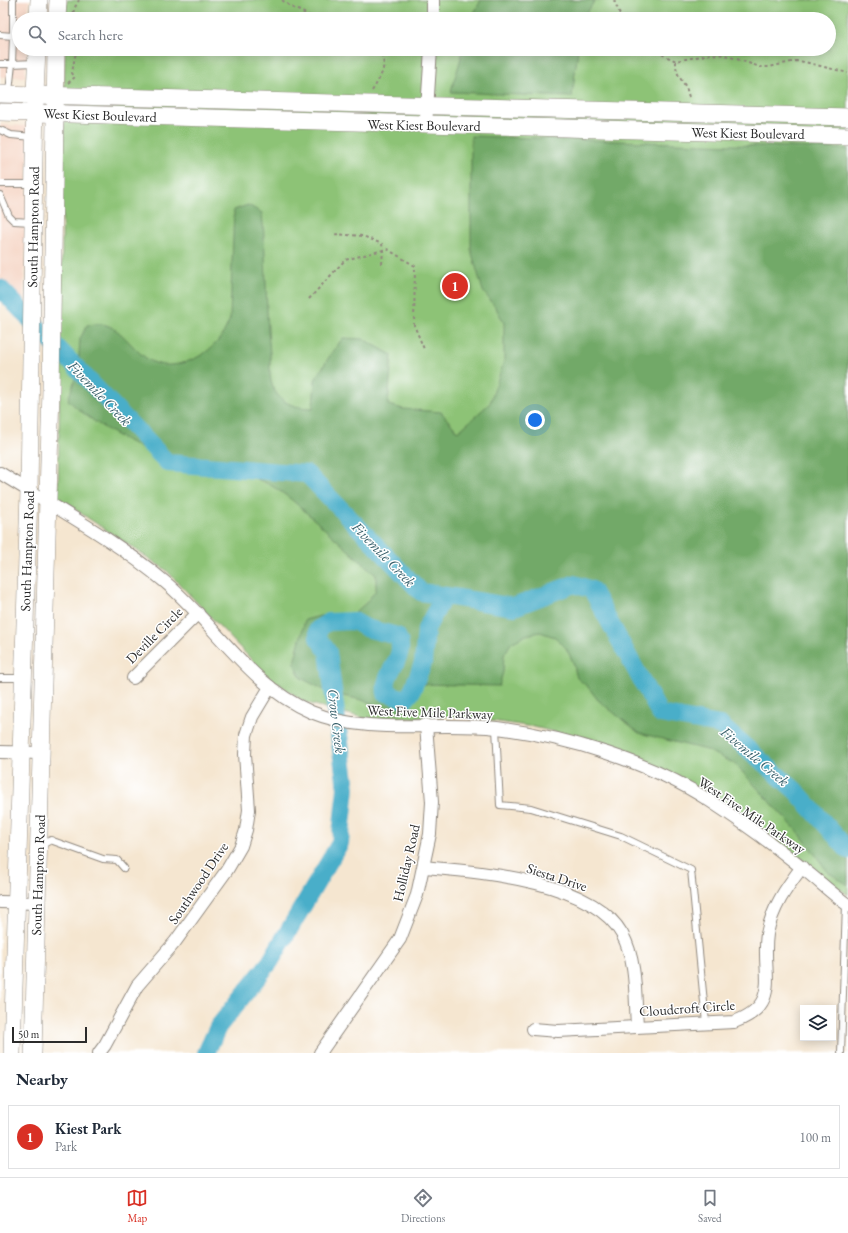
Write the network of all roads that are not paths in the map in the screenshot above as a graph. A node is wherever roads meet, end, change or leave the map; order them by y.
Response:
1 (12, 0) edge
2 (39, 0) edge
3 (58, 0) edge
4 (433, 0) edge
5 (12, 12) edge
6 (38, 12) edge
7 (57, 12) edge
8 (432, 12) edge
9 (0, 36) edge
10 (12, 36) edge
11 (12, 56) edge
12 (37, 56) edge
13 (57, 56) edge
14 (431, 56) edge
15 (0, 64) edge
16 (12, 64) junction
17 (61, 89) junction
18 (5, 94) edge
19 (35, 94) junction
20 (427, 104) junction
21 (0, 112) edge
22 (35, 113) junction
23 (54, 114) junction
24 (848, 117) edge
25 (426, 125) junction
26 (0, 130) edge
27 (848, 136) edge
28 (34, 137) junction
29 (0, 184) edge
30 (34, 184) junction
31 (0, 195) edge
32 (33, 222) junction
33 (55, 222) junction
34 (0, 474) edge
35 (29, 491) junction
36 (48, 503) junction
37 (198, 613) junction
38 (0, 678) edge
39 (24, 678) junction
40 (132, 678) dead end
41 (270, 687) junction
42 (426, 725) junction
43 (496, 728) junction
44 (0, 752) edge
45 (22, 752) junction
46 (42, 753) junction
47 (19, 846) junction
48 (39, 847) junction
49 (424, 867) junction
50 (802, 867) junction
51 (124, 868) dead end
52 (0, 902) edge
53 (17, 903) junction
54 (38, 903) junction
55 (847, 905) edge
56 (706, 1023) junction
57 (637, 1026) junction
58 (533, 1029) dead end
59 (12, 1053) edge
60 (33, 1053) edge
61 (99, 1053) edge
62 (320, 1053) edge
63 (841, 1053) edge

1 - 5 lane
2 - 6 main road
3 - 7 main road
4 - 8 street
9 - 10 lane
11 - 16 lane
12 - 16 lane
12 - 19 main road, South Hampton Road
13 - 17 main road, South Hampton Road
14 - 20 street
15 - 16 lane
16 - 18 lane
17 - 19 main road, West Kiest Boulevard
17 - 20 main road, West Kiest Boulevard
17 - 23 main road, South Hampton Road
18 - 19 main road, West Kiest Boulevard
19 - 22 main road, South Hampton Road
20 - 24 main road, West Kiest Boulevard
20 - 25 street
21 - 22 main road, West Kiest Boulevard
22 - 23 main road, West Kiest Boulevard
22 - 28 main road, South Hampton Road
23 - 25 main road, West Kiest Boulevard
23 - 33 main road, South Hampton Road
25 - 27 main road, West Kiest Boulevard
26 - 28 lane
28 - 30 main road, South Hampton Road
29 - 30 lane
30 - 32 main road, South Hampton Road
31 - 32 lane
32 - 33 main road
32 - 35 main road, South Hampton Road
33 - 36 main road, South Hampton Road
34 - 35 street, West Five Mile Parkway
35 - 36 street, West Five Mile Parkway
35 - 39 main road, South Hampton Road
36 - 37 street, West Five Mile Parkway
36 - 46 main road, South Hampton Road
37 - 40 street, Deville Circle
37 - 41 street, West Five Mile Parkway
38 - 39 lane
39 - 45 main road, South Hampton Road
41 - 42 street, West Five Mile Parkway
41 - 61 street, Southwood Drive
42 - 43 street, West Five Mile Parkway
42 - 49 street, Holliday Road
43 - 50 street, West Five Mile Parkway
43 - 56 lane
44 - 45 street
45 - 46 street
45 - 47 main road, South Hampton Road
46 - 48 main road, South Hampton Road
47 - 48 main road
47 - 53 main road, South Hampton Road
48 - 51 lane
48 - 54 main road, South Hampton Road
49 - 57 street, Siesta Drive
49 - 62 street, Holliday Road
50 - 55 street, West Five Mile Parkway
50 - 56 street, Cloudcroft Circle
52 - 53 street
53 - 54 street
53 - 59 main road, South Hampton Road
54 - 60 main road, South Hampton Road
55 - 63 lane
56 - 57 street, Cloudcroft Circle
57 - 58 street, Cloudcroft Circle

